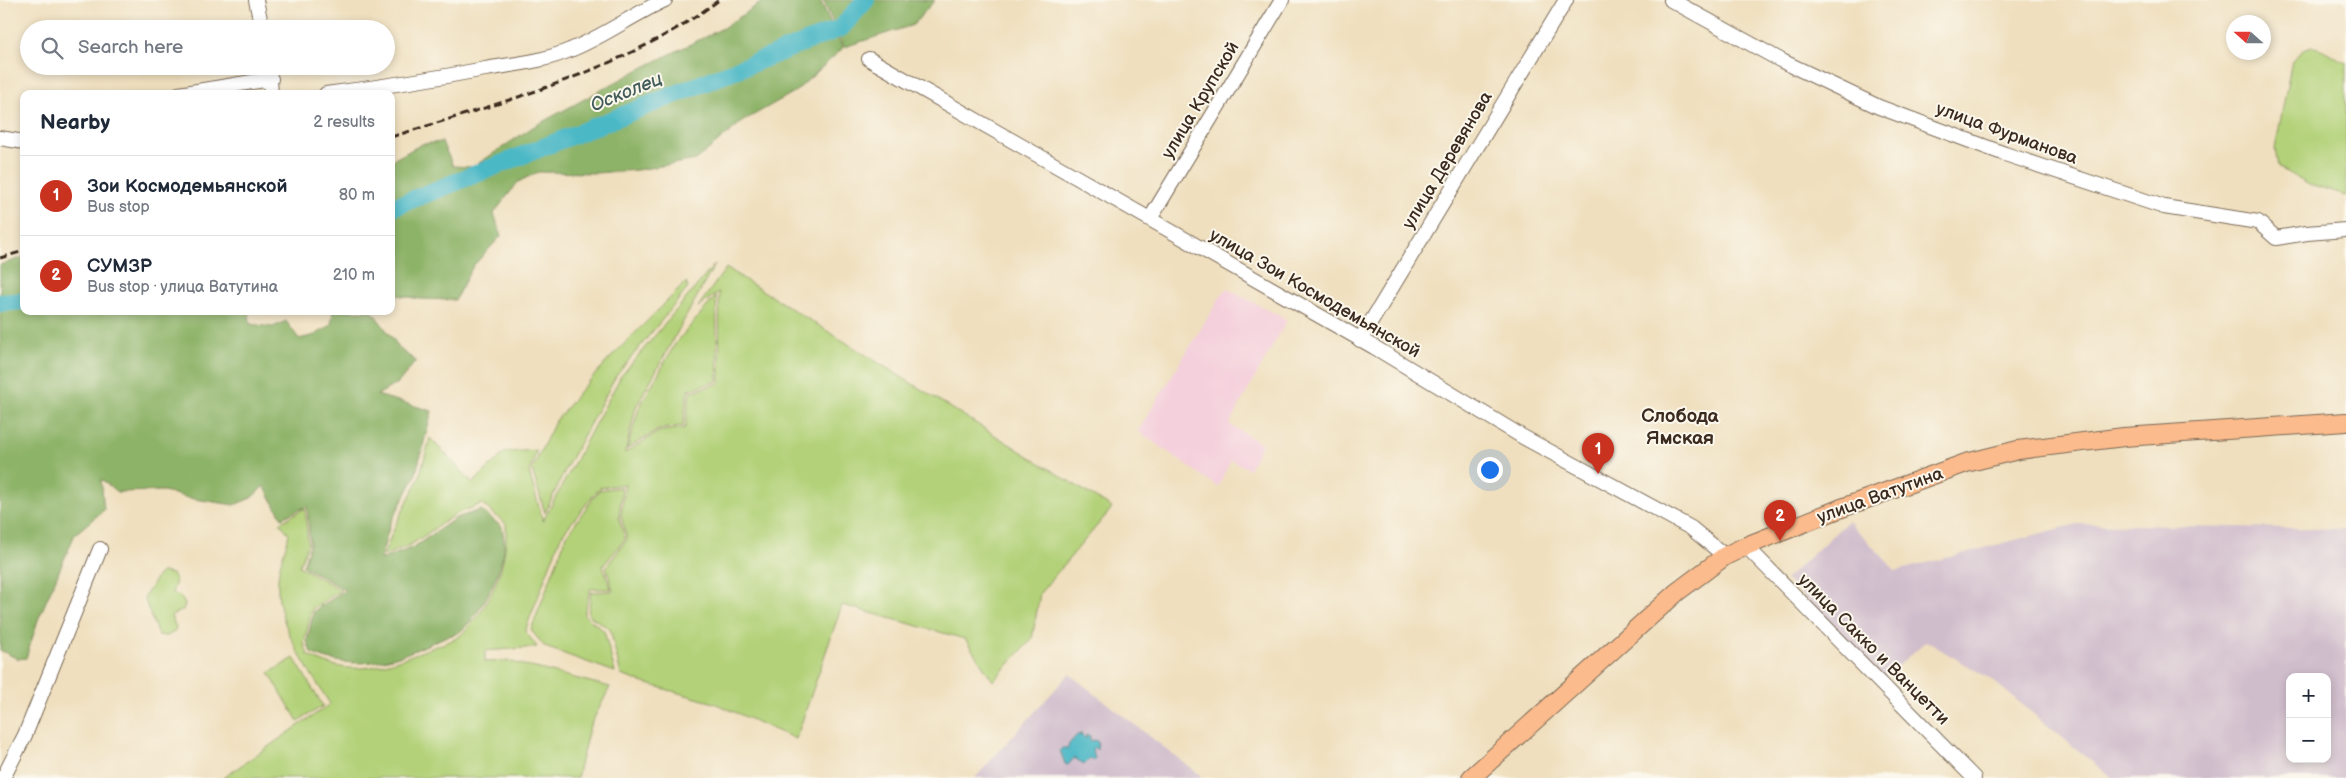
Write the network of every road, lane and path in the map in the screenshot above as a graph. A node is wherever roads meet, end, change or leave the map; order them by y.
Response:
1 (256, 0) edge
2 (665, 0) edge
3 (1282, 0) edge
4 (1566, 0) edge
5 (1671, 0) edge
6 (260, 20) edge
7 (869, 59) dead end
8 (261, 75) edge
9 (270, 75) edge
10 (196, 90) edge
11 (271, 90) edge
12 (358, 90) edge
13 (0, 138) edge
14 (20, 141) edge
15 (1150, 219) junction
16 (2346, 230) edge
17 (1360, 340) junction
18 (2346, 422) edge
19 (1746, 546) junction
20 (100, 549) dead end
21 (1725, 556) junction
22 (3, 778) edge
23 (1472, 778) edge
24 (1974, 778) edge

1 - 6 street
2 - 12 street
3 - 15 street, улица Крупской
4 - 17 street, улица Деревянова
5 - 16 street, улица Фурманова
7 - 15 street, улица Зои Космодемьянской
8 - 10 street
9 - 11 street
13 - 14 street
15 - 17 street, улица Зои Космодемьянской
17 - 21 street, улица Зои Космодемьянской
18 - 19 main road, улица Ватутина
19 - 21 main road, улица Ватутина
19 - 24 street, улица Сакко и Ванцетти
20 - 22 street
21 - 23 main road, улица Ватутина

